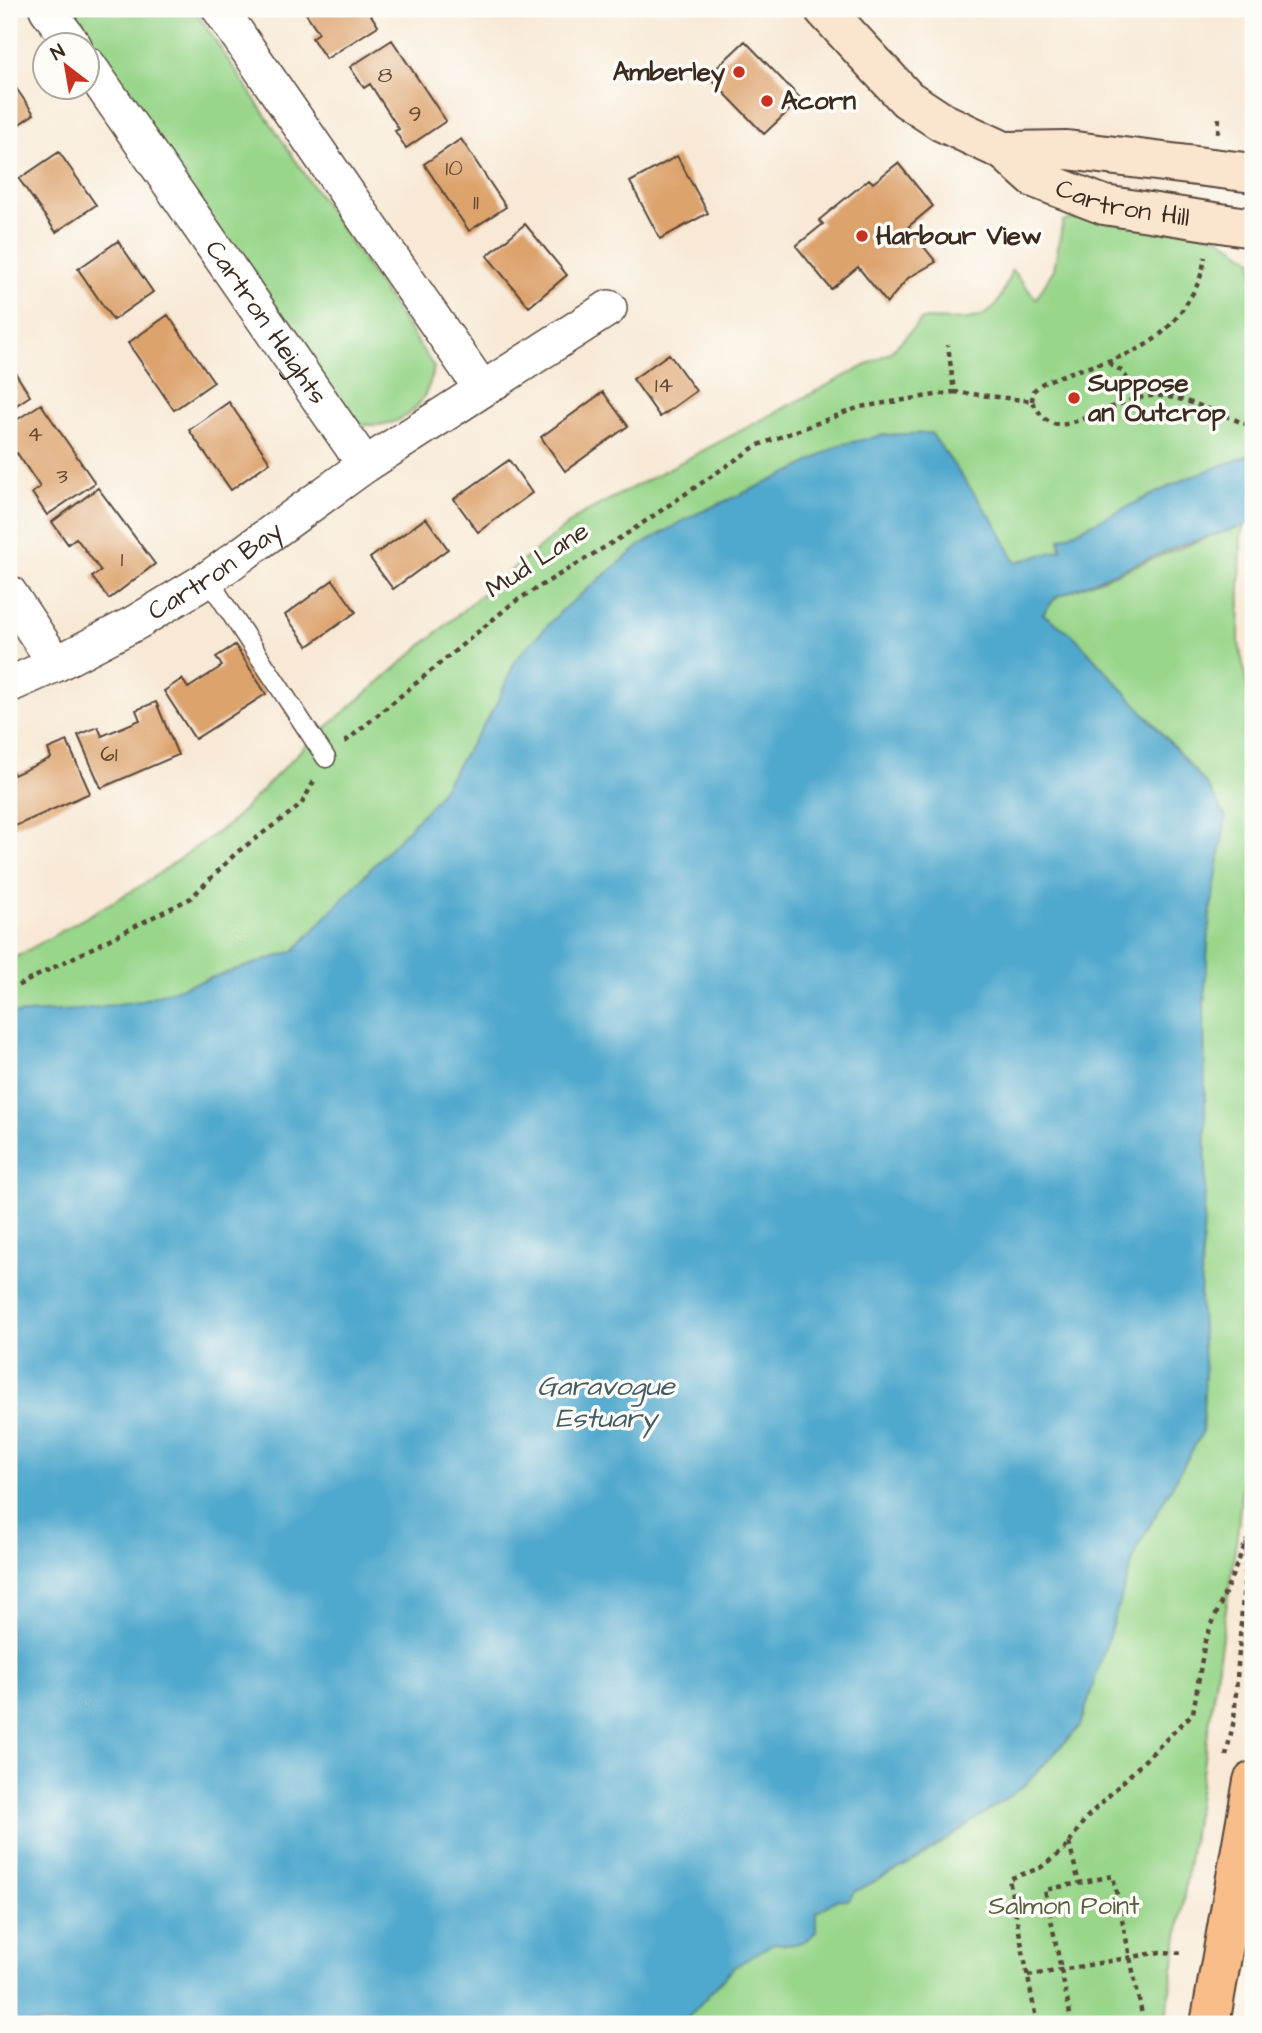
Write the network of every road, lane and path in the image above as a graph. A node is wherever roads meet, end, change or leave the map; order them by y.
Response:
1 (47, 9) edge
2 (220, 9) edge
3 (824, 9) edge
4 (64, 32) edge
5 (102, 85) edge
6 (1004, 151) junction
7 (1253, 173) edge
8 (1253, 228) edge
9 (1201, 282) dead end
10 (609, 308) dead end
11 (948, 345) dead end
12 (1108, 362) junction
13 (482, 389) junction
14 (954, 393) junction
15 (1140, 397) junction
16 (1032, 401) junction
17 (1251, 426) dead end
18 (365, 465) junction
19 (208, 579) junction
20 (9, 593) edge
21 (56, 664) junction
22 (9, 685) edge
23 (326, 758) junction
24 (9, 990) edge
25 (1247, 1540) dead end
26 (1253, 1781) edge
27 (1069, 1843) junction
28 (1079, 1883) junction
29 (1184, 1954) dead end
30 (1129, 1958) junction
31 (1060, 1970) junction
32 (1028, 1976) junction
33 (1037, 2024) edge
34 (1072, 2024) edge
35 (1144, 2024) edge
36 (1210, 2024) edge

1 - 4 street
2 - 13 street
3 - 6 main road, Cartron Hill
5 - 18 street, Cartron Heights
6 - 7 main road, Cartron Hill
6 - 8 main road, Cartron Hill
9 - 12 path
10 - 13 street
11 - 14 path
12 - 15 path
12 - 16 path
13 - 18 street
14 - 16 path, Mud Lane
14 - 23 path, Mud Lane
15 - 16 path
15 - 17 path
18 - 19 street, Cartron Bay
19 - 21 street, Cartron Bay
19 - 23 lane
20 - 21 street
21 - 22 street, Cartron Bay
23 - 24 path
25 - 27 path
26 - 36 highway
27 - 28 path
27 - 32 path
28 - 30 path
28 - 31 path
29 - 30 path
30 - 31 path
30 - 35 path
31 - 32 path
31 - 34 path
32 - 33 path

